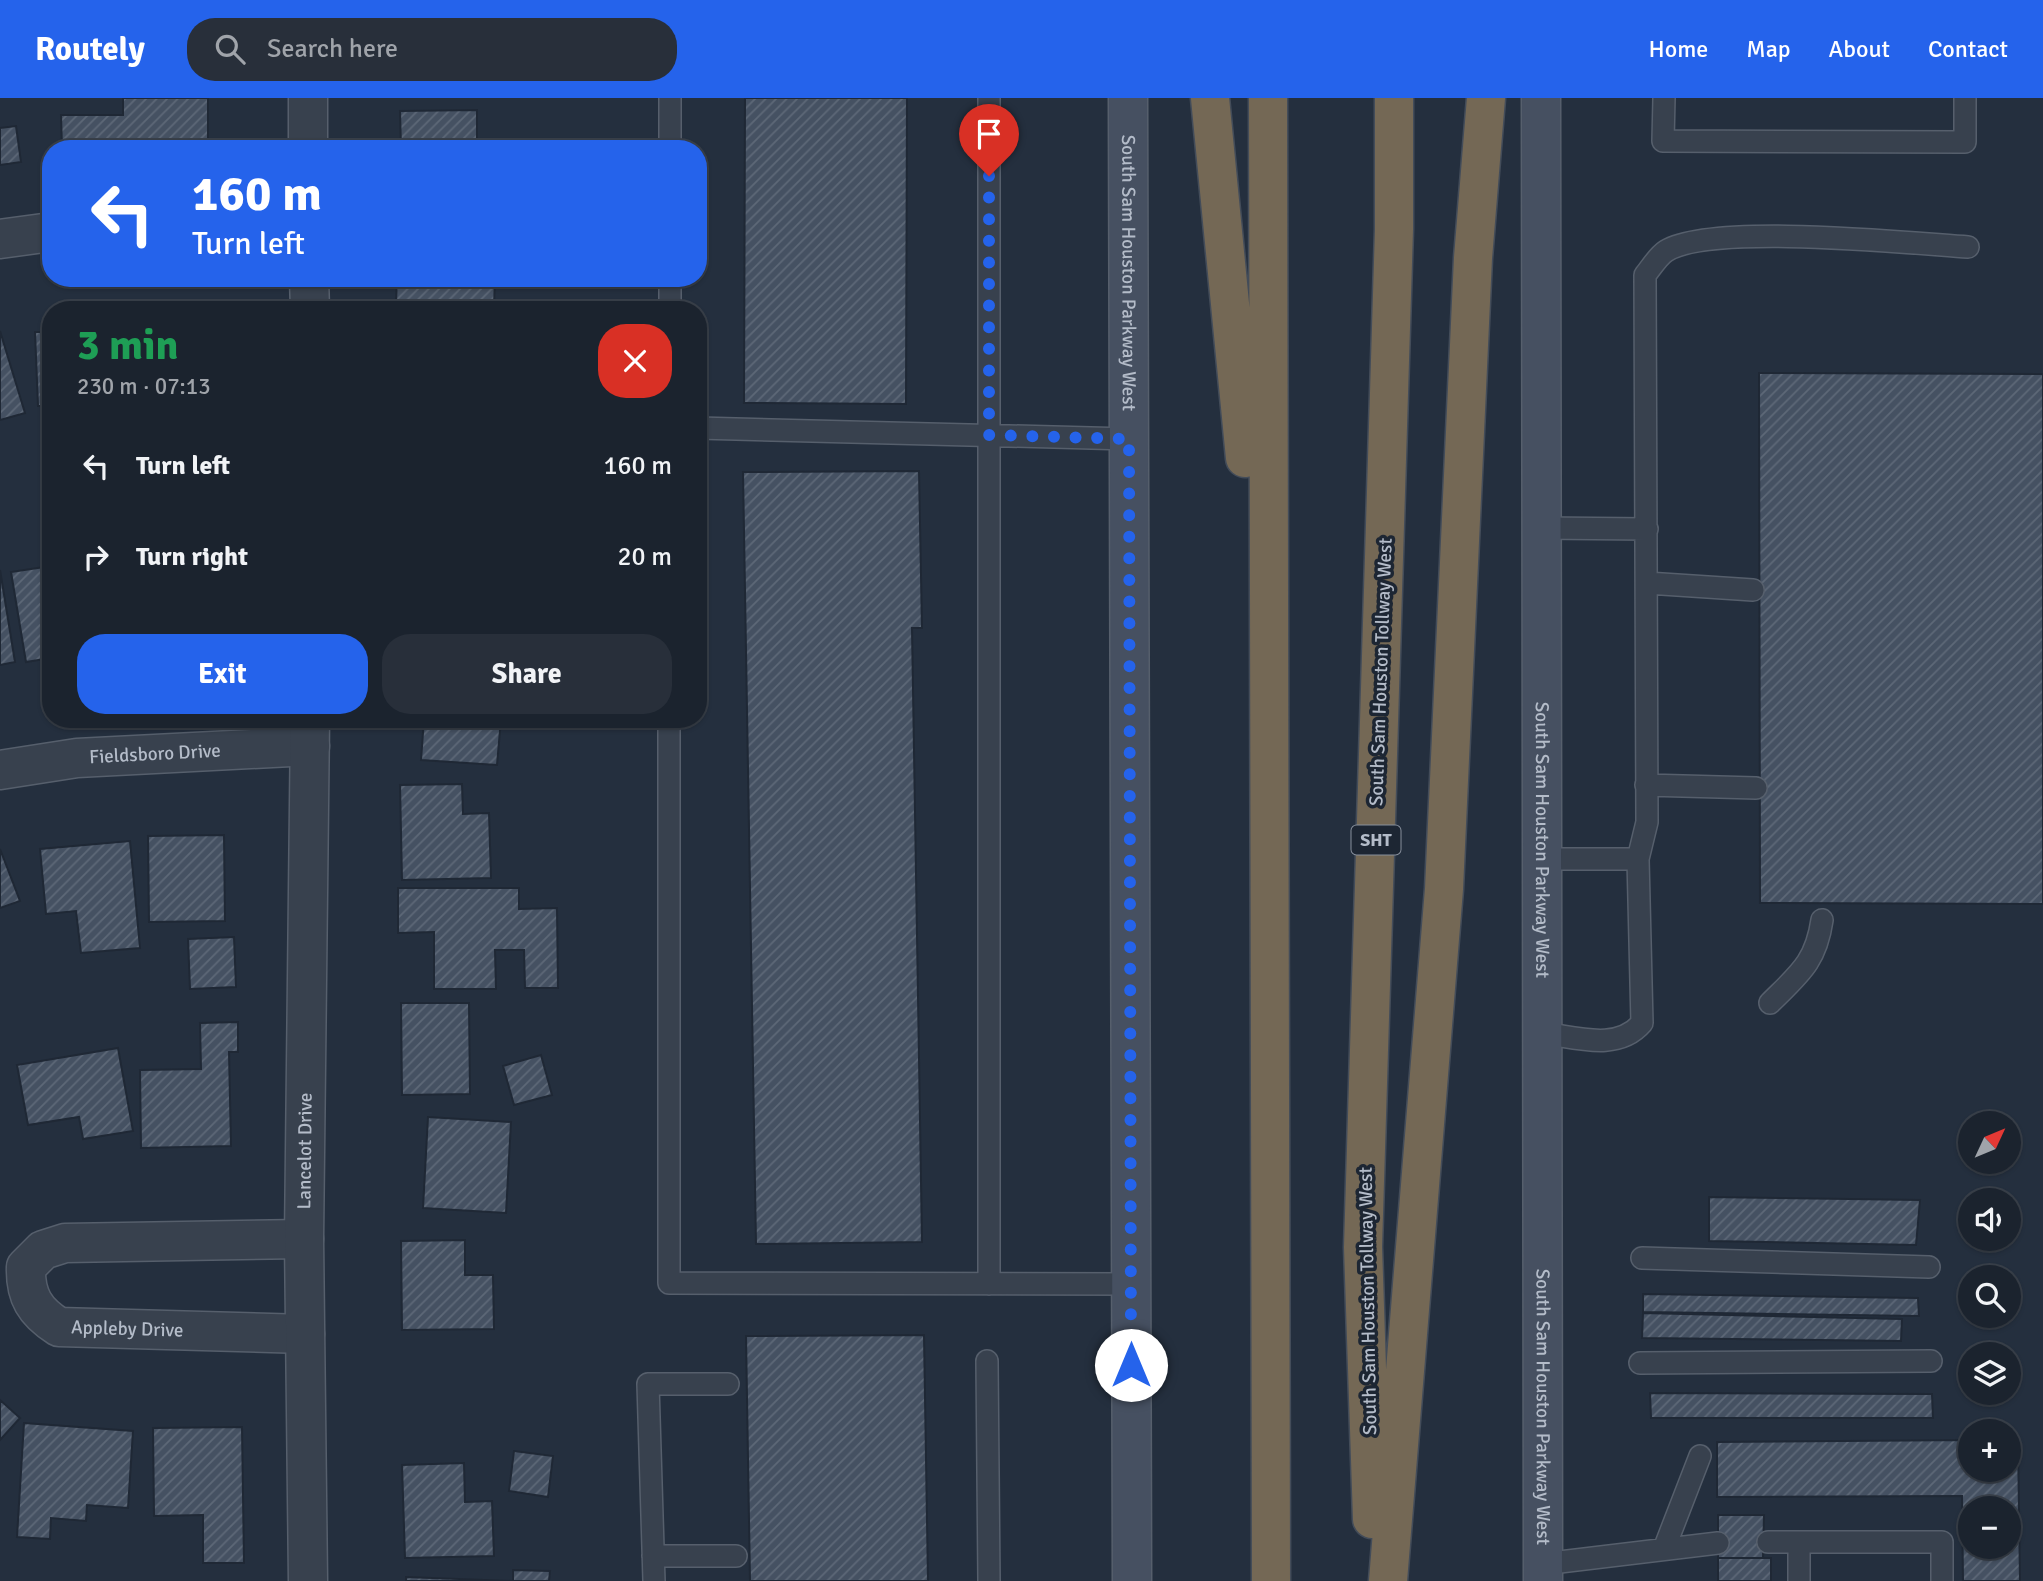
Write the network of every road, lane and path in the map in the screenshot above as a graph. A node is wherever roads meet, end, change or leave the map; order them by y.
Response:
1 (308, 98) edge
2 (670, 98) edge
3 (989, 98) edge
4 (1128, 98) edge
5 (1210, 98) edge
6 (1268, 98) edge
7 (1394, 98) edge
8 (1486, 98) edge
9 (1541, 98) edge
10 (1664, 98) edge
11 (1965, 98) edge
12 (308, 140) edge
13 (670, 140) edge
14 (42, 233) edge
15 (0, 239) edge
16 (1968, 247) dead end
17 (707, 428) edge
18 (989, 435) junction
19 (1129, 439) junction
20 (1542, 528) junction
21 (1647, 529) junction
22 (1647, 583) junction
23 (1753, 590) dead end
24 (669, 728) edge
25 (310, 733) edge
26 (0, 770) edge
27 (1269, 771) junction
28 (1646, 785) junction
29 (1756, 789) dead end
30 (1542, 859) junction
31 (1638, 859) junction
32 (1822, 920) dead end
33 (1770, 1003) dead end
34 (1542, 1033) junction
35 (304, 1239) junction
36 (1642, 1258) dead end
37 (1929, 1268) dead end
38 (989, 1284) junction
39 (1131, 1284) junction
40 (305, 1334) junction
41 (986, 1360) dead end
42 (1931, 1361) dead end
43 (1640, 1363) dead end
44 (728, 1384) dead end
45 (1700, 1456) dead end
46 (1768, 1542) dead end
47 (1800, 1542) junction
48 (1718, 1543) dead end
49 (1664, 1549) junction
50 (653, 1556) junction
51 (736, 1556) dead end
52 (1543, 1572) edge
53 (308, 1581) edge
54 (654, 1581) edge
55 (989, 1581) edge
56 (1132, 1581) edge
57 (1271, 1581) edge
58 (1374, 1581) edge
59 (1388, 1581) edge
60 (1799, 1581) edge
61 (1942, 1581) edge

1 - 12 street
2 - 13 lane
3 - 18 lane
4 - 19 main road, South Sam Houston Parkway West
5 - 27 highway
6 - 27 highway
7 - 58 highway, South Sam Houston Tollway West / SHT
8 - 59 highway
9 - 20 main road, South Sam Houston Parkway West
10 - 11 lane
14 - 15 street
16 - 21 lane
17 - 18 lane
18 - 19 lane
18 - 38 lane
19 - 39 main road, South Sam Houston Parkway West
20 - 21 lane
20 - 30 main road, South Sam Houston Parkway West
21 - 22 lane
22 - 23 lane
22 - 28 lane
24 - 38 lane
25 - 26 street, Fieldsboro Drive
25 - 35 street, Lancelot Drive
27 - 57 highway
28 - 29 lane
28 - 31 lane
30 - 31 lane
30 - 34 main road, South Sam Houston Parkway West
31 - 34 lane
32 - 33 lane
34 - 52 main road, South Sam Houston Parkway West
35 - 40 street, Lancelot Drive
35 - 40 street, Appleby Drive
36 - 37 lane
38 - 39 lane
39 - 56 main road, South Sam Houston Parkway West
40 - 53 street, Lancelot Drive
41 - 55 lane
42 - 43 lane
44 - 50 lane
45 - 49 lane
46 - 47 lane
47 - 60 lane
47 - 61 lane
48 - 49 lane
49 - 52 lane
50 - 51 lane
50 - 54 lane

